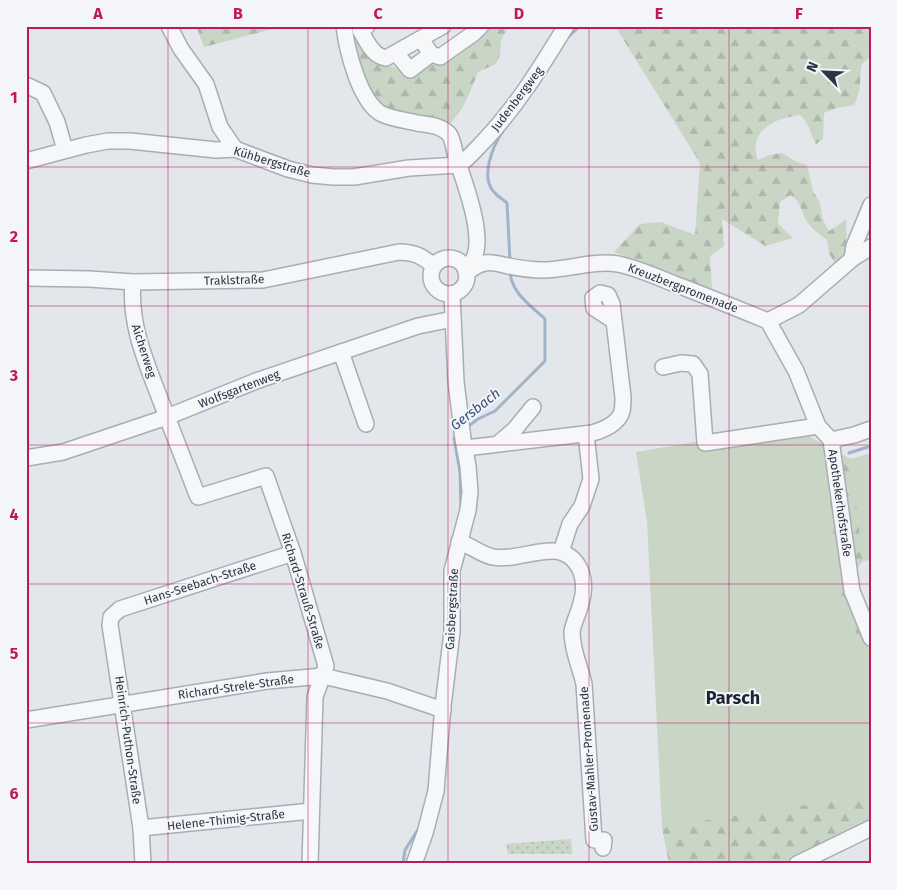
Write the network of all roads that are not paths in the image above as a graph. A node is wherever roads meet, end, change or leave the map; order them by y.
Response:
1 (169, 26) edge
2 (344, 26) edge
3 (366, 26) edge
4 (443, 26) edge
5 (481, 26) edge
6 (566, 26) edge
7 (421, 38) junction
8 (396, 53) junction
9 (431, 54) junction
10 (26, 86) edge
11 (235, 149) junction
12 (65, 150) junction
13 (26, 161) edge
14 (459, 165) junction
15 (871, 205) edge
16 (871, 247) edge
17 (852, 259) junction
18 (434, 266) junction
19 (465, 270) junction
20 (26, 278) edge
21 (133, 282) junction
22 (452, 294) junction
23 (452, 319) junction
24 (614, 321) dead end
25 (768, 321) junction
26 (341, 352) junction
27 (663, 367) dead end
28 (533, 407) dead end
29 (167, 417) junction
30 (366, 424) dead end
31 (818, 426) junction
32 (871, 429) edge
33 (586, 434) junction
34 (463, 438) junction
35 (831, 440) junction
36 (500, 442) junction
37 (26, 458) edge
38 (459, 542) junction
39 (561, 552) junction
40 (292, 553) junction
41 (111, 617) joint
42 (871, 638) edge
43 (323, 676) junction
44 (123, 704) junction
45 (438, 708) junction
46 (26, 720) edge
47 (311, 811) junction
48 (141, 828) junction
49 (871, 828) edge
50 (603, 848) dead end
51 (143, 864) edge
52 (310, 864) edge
53 (414, 864) edge
54 (797, 864) edge

1 - 11 street
2 - 14 street
3 - 8 street
4 - 7 street
5 - 9 street
6 - 14 street, Judenbergweg
7 - 8 street
7 - 9 street
8 - 9 street
10 - 12 street
11 - 12 street, Kühbergstraße
11 - 14 street, Kühbergstraße
12 - 13 street, Kühbergstraße
14 - 19 street
15 - 17 street
16 - 17 street
17 - 25 street
18 - 19 street
18 - 21 street, Traklstraße
18 - 22 street
19 - 22 street
19 - 25 street, Kreuzbergpromenade
20 - 21 street, Traklstraße
21 - 29 street, Aicherweg
22 - 23 street, Gaisbergstraße
23 - 26 street, Wolfsgartenweg
23 - 34 street, Gaisbergstraße
24 - 33 street
25 - 31 street, Apothekerhofstraße
26 - 29 street, Wolfsgartenweg
26 - 30 street
27 - 31 street
28 - 36 street
29 - 37 street, Wolfsgartenweg
29 - 40 street, Richard-Strauß-Straße
31 - 35 street, Apothekerhofstraße
32 - 35 street
33 - 36 street
33 - 39 street
34 - 36 street
34 - 38 street, Gaisbergstraße
35 - 42 street, Apothekerhofstraße
38 - 39 street
38 - 45 street, Gaisbergstraße
39 - 50 street, Gustav-Mahler-Promenade
40 - 41 street, Hans-Seebach-Straße
40 - 43 street, Richard-Strauß-Straße
41 - 44 street, Heinrich-Puthon-Straße
43 - 44 street, Richard-Strele-Straße
43 - 45 street, Richard-Strele-Straße
43 - 47 street, Richard-Strauß-Straße
44 - 46 street, Richard-Strele-Straße
44 - 48 street, Heinrich-Puthon-Straße
45 - 53 street, Gaisbergstraße
47 - 48 street, Helene-Thimig-Straße
47 - 52 street, Richard-Strauß-Straße
48 - 51 street, Heinrich-Puthon-Straße
49 - 54 street

